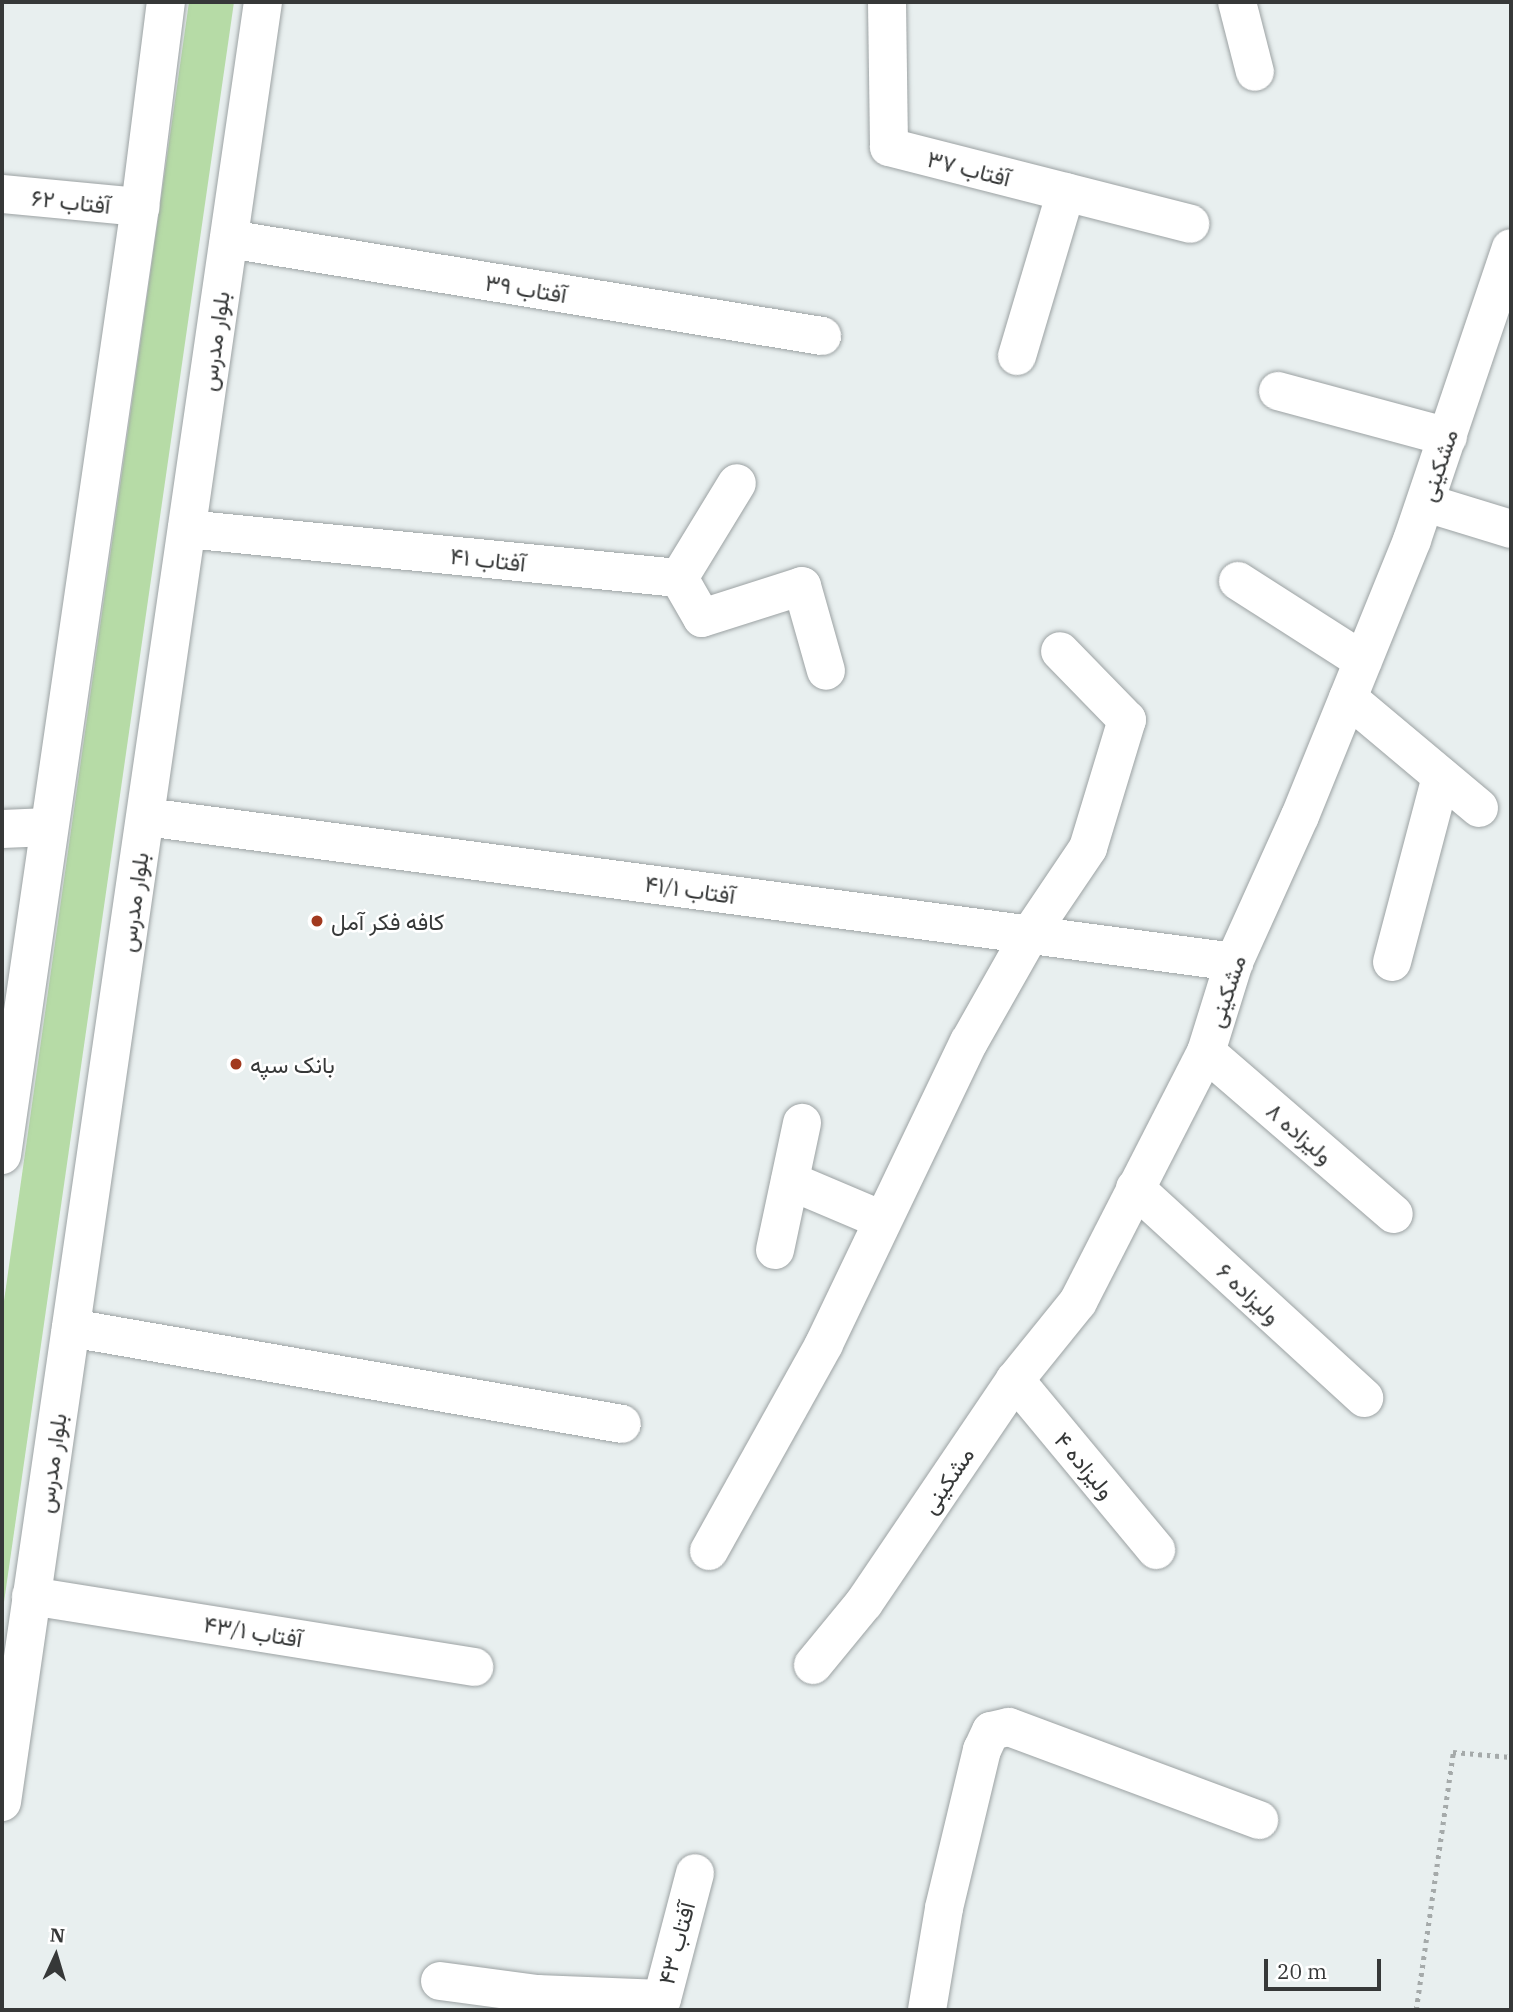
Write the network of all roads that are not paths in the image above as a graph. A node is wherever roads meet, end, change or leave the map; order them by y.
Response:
1 (166, 2) edge
2 (263, 2) edge
3 (887, 2) edge
4 (1237, 2) edge
5 (1255, 72) dead end
6 (1066, 192) junction
7 (2, 194) edge
8 (140, 208) junction
9 (1190, 224) dead end
10 (229, 239) junction
11 (1511, 248) edge
12 (1503, 307) edge
13 (822, 336) dead end
14 (1017, 356) dead end
15 (1278, 391) dead end
16 (1448, 437) junction
17 (737, 483) dead end
18 (1426, 503) junction
19 (187, 529) junction
20 (1511, 529) edge
21 (679, 578) junction
22 (1238, 581) dead end
23 (1060, 651) dead end
24 (1363, 662) junction
25 (826, 671) dead end
26 (1348, 698) junction
27 (1441, 776) junction
28 (1479, 808) dead end
29 (146, 817) junction
30 (49, 827) junction
31 (2, 829) edge
32 (1030, 934) junction
33 (1234, 962) junction
34 (1392, 962) dead end
35 (1206, 1052) junction
36 (802, 1123) dead end
37 (2, 1156) edge
38 (790, 1181) junction
39 (1135, 1188) junction
40 (1394, 1214) dead end
41 (882, 1220) junction
42 (775, 1250) dead end
43 (71, 1328) junction
44 (1015, 1380) junction
45 (1364, 1398) dead end
46 (622, 1424) dead end
47 (1156, 1550) dead end
48 (709, 1551) dead end
49 (32, 1595) junction
50 (813, 1665) dead end
51 (474, 1667) dead end
52 (2, 1802) edge
53 (1259, 1820) dead end
54 (695, 1873) dead end
55 (440, 1981) dead end
56 (536, 2002) edge
57 (675, 2005) edge
58 (927, 2010) edge

1 - 8 street
2 - 10 street, بلوار مدرس
3 - 6 street, آفتاب ۳۷
4 - 5 street
6 - 9 street, آفتاب ۳۷
6 - 14 street
7 - 8 street, آفتاب ۶۲
8 - 30 street
10 - 13 street, آفتاب ۳۹
10 - 19 street, بلوار مدرس
11 - 12 street, مشکینی
12 - 16 street, مشکینی
15 - 16 street
16 - 18 street, مشکینی
17 - 21 street
18 - 20 street
18 - 24 street, مشکینی
19 - 21 street, آفتاب ۴۱
19 - 29 street, بلوار مدرس
21 - 25 street
22 - 24 street
23 - 32 street
24 - 26 street, مشکینی
26 - 27 street
26 - 33 street, مشکینی
27 - 28 street
27 - 34 street
29 - 32 street, آفتاب ۴١/١
29 - 43 street, بلوار مدرس
30 - 31 street
30 - 37 street
32 - 33 street, آفتاب ۴١/١
32 - 41 street
33 - 35 street, مشکینی
35 - 39 street, مشکینی
35 - 40 street, ولیزاده ۸
36 - 38 street
38 - 41 street
38 - 42 street
39 - 44 street, مشکینی
39 - 45 street, ولیزاده ۶
41 - 48 street
43 - 46 street
43 - 49 street, بلوار مدرس
44 - 47 street, ولیزاده ۴
44 - 50 street, مشکینی
49 - 51 street, آفتاب ۴۳/۱
49 - 52 street, بلوار مدرس
53 - 58 street
54 - 57 street, آفتاب ۴۳
55 - 56 street, آفتاب ۴۳
56 - 57 street, آفتاب ۴۳

